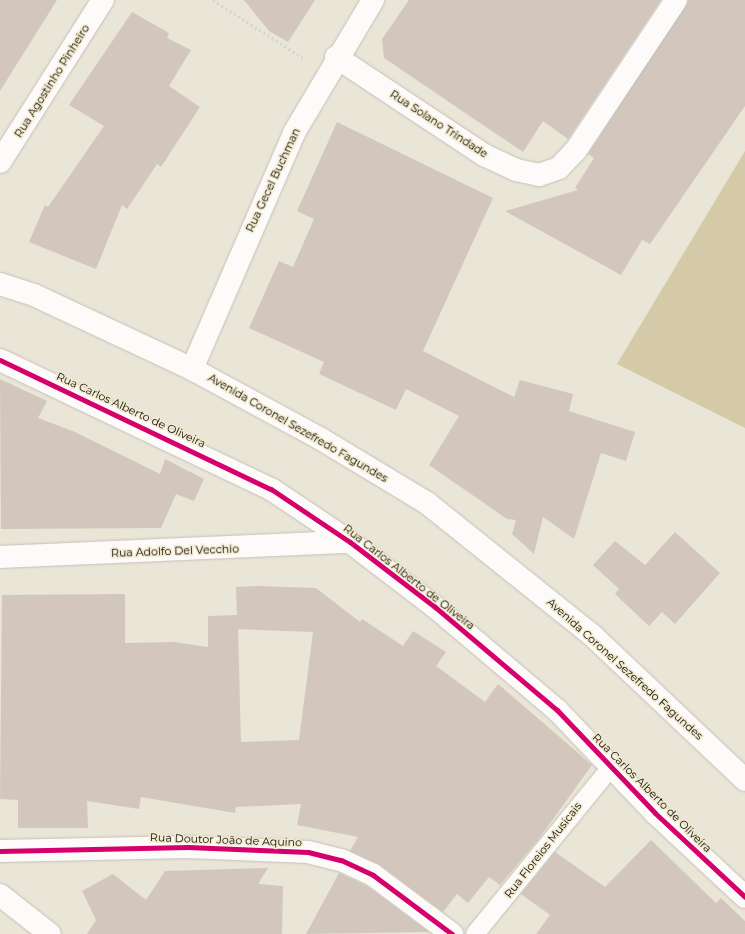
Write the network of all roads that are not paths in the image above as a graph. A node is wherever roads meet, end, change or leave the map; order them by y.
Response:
1 (103, 0) edge
2 (373, 0) edge
3 (676, 0) edge
4 (332, 65) junction
5 (0, 162) edge
6 (0, 284) edge
7 (0, 360) edge
8 (192, 369) junction
9 (350, 542) junction
10 (0, 557) edge
11 (611, 767) junction
12 (745, 780) edge
13 (0, 851) edge
14 (0, 894) edge
15 (745, 897) edge
16 (50, 934) edge
17 (452, 934) edge
18 (475, 934) edge

1 - 5 street, Rua Agostinho Pinheiro
2 - 4 street, Rua Gecel Buchman
3 - 4 street, Rua Solano Trindade
4 - 8 street, Rua Gecel Buchman
6 - 8 street, Avenida Coronel Sezefredo Fagundes
7 - 9 street, Rua Carlos Alberto de Oliveira
8 - 12 street, Avenida Coronel Sezefredo Fagundes
9 - 10 street, Rua Adolfo Del Vecchio
9 - 11 street, Rua Carlos Alberto de Oliveira
11 - 15 street, Rua Carlos Alberto de Oliveira
11 - 18 lane, Rua Floreios Musicais
13 - 17 street, Rua Doutor João de Aquino
14 - 16 street

